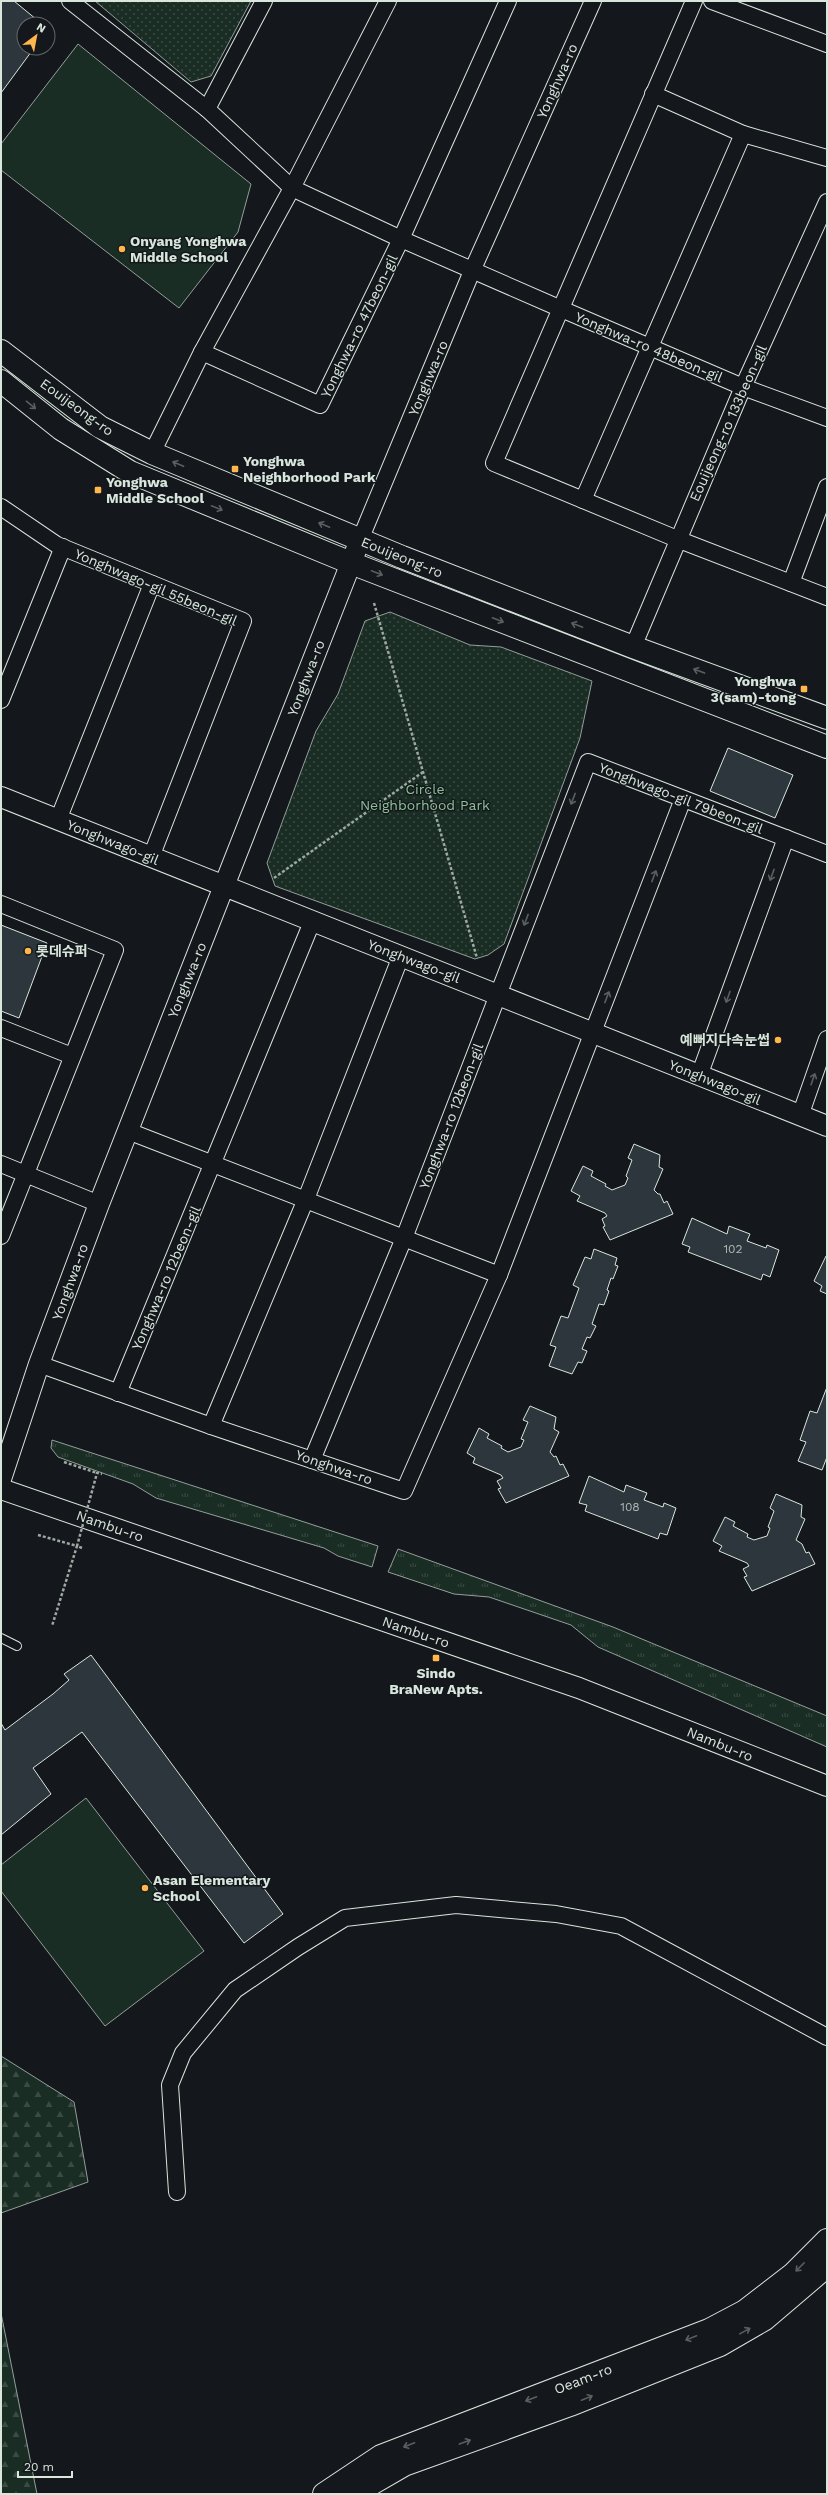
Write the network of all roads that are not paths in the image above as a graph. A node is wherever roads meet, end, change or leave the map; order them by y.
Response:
1 (70, 1) edge
2 (264, 1) edge
3 (388, 1) edge
4 (508, 1) edge
5 (593, 1) edge
6 (694, 1) edge
7 (712, 1) edge
8 (827, 44) edge
9 (653, 94) junction
10 (207, 109) junction
11 (743, 134) junction
12 (827, 158) edge
13 (292, 188) junction
14 (827, 202) edge
15 (401, 239) junction
16 (472, 271) junction
17 (559, 308) junction
18 (651, 348) junction
19 (1, 350) edge
20 (202, 352) junction
21 (1, 381) edge
22 (743, 387) junction
23 (827, 418) edge
24 (152, 454) junction
25 (827, 487) edge
26 (583, 500) junction
27 (1, 507) edge
28 (360, 540) junction
29 (677, 540) junction
30 (63, 547) junction
31 (351, 563) junction
32 (791, 583) junction
33 (152, 584) junction
34 (827, 597) edge
35 (633, 647) junction
36 (1, 700) edge
37 (827, 718) edge
38 (827, 747) edge
39 (1, 797) edge
40 (683, 799) junction
41 (58, 820) junction
42 (786, 838) junction
43 (827, 854) edge
44 (151, 857) junction
45 (224, 886) junction
46 (1, 904) edge
47 (312, 922) junction
48 (401, 956) junction
49 (498, 994) junction
50 (1, 1028) edge
51 (593, 1033) junction
52 (827, 1038) edge
53 (72, 1056) junction
54 (699, 1076) junction
55 (800, 1116) junction
56 (827, 1126) edge
57 (128, 1130) junction
58 (1, 1164) edge
59 (214, 1164) junction
60 (25, 1174) junction
61 (306, 1199) junction
62 (99, 1204) junction
63 (1, 1236) edge
64 (404, 1238) junction
65 (499, 1275) junction
66 (39, 1364) junction
67 (118, 1393) junction
68 (211, 1426) junction
69 (312, 1460) junction
70 (1, 1479) edge
71 (1, 1489) edge
72 (1, 1638) edge
73 (18, 1646) dead end
74 (827, 1786) edge
75 (827, 2037) edge
76 (177, 2192) dead end
77 (827, 2240) edge
78 (827, 2266) edge
79 (324, 2494) edge
80 (354, 2494) edge

1 - 10 street, Yonghwa-ro 47beon-gil
2 - 10 street
3 - 13 street
4 - 15 street, Yonghwa-ro 47beon-gil
5 - 16 street, Yonghwa-ro
6 - 9 street
7 - 8 street
9 - 11 street
9 - 17 street
10 - 13 street, Yonghwa-ro 47beon-gil
11 - 12 street
11 - 18 street
13 - 15 street, Yonghwa-ro 47beon-gil
13 - 20 street
14 - 22 street, Eouijeong-ro 133beon-gil
15 - 16 street, Yonghwa-ro 47beon-gil
15 - 20 street, Yonghwa-ro 47beon-gil
16 - 17 street, Yonghwa-ro 48beon-gil
16 - 28 street, Yonghwa-ro
17 - 18 street, Yonghwa-ro 48beon-gil
17 - 26 street
18 - 22 street, Yonghwa-ro 48beon-gil
18 - 26 street
19 - 24 main road, Eouijeong-ro
20 - 24 street
21 -> 31 main road, Eouijeong-ro
22 - 23 street, Yonghwa-ro 48beon-gil
22 - 29 street, Eouijeong-ro 133beon-gil
28 -> 24 main road, Eouijeong-ro
25 - 32 street
26 - 29 street
27 - 30 street, Yonghwago-gil 55beon-gil
28 - 31 street, Yonghwa-ro
35 -> 28 main road, Eouijeong-ro
29 - 32 street
29 - 35 street, Eouijeong-ro 133beon-gil
30 - 33 street, Yonghwago-gil 55beon-gil
30 - 36 street
31 -> 38 main road, Eouijeong-ro
31 - 45 street, Yonghwa-ro
32 - 34 street
33 - 41 street
33 - 44 street, Yonghwago-gil 55beon-gil
37 -> 35 main road, Eouijeong-ro
39 - 41 street, Yonghwago-gil
40 - 42 street, Yonghwago-gil 79beon-gil
40 -> 49 street, Yonghwago-gil 79beon-gil
51 -> 40 street
41 - 44 street, Yonghwago-gil
42 - 43 street, Yonghwago-gil 79beon-gil
42 -> 54 street
44 - 45 street, Yonghwago-gil
45 - 47 street, Yonghwago-gil
45 - 57 street, Yonghwa-ro
46 - 53 street
47 - 48 street, Yonghwago-gil
47 - 59 street, Yonghwa-ro 12beon-gil
48 - 49 street, Yonghwago-gil
48 - 61 street
49 - 51 street, Yonghwago-gil
49 - 64 street, Yonghwa-ro 12beon-gil
50 - 53 street
51 - 54 street, Yonghwago-gil
51 - 65 street
55 -> 52 street
53 - 60 street
54 - 55 street, Yonghwago-gil
55 - 56 street, Yonghwago-gil
57 - 59 street
57 - 62 street, Yonghwa-ro
58 - 60 street
59 - 61 street
59 - 67 street, Yonghwa-ro 12beon-gil
60 - 62 street
60 - 63 street
61 - 64 street
61 - 68 street
62 - 66 street, Yonghwa-ro
64 - 65 street
64 - 69 street, Yonghwa-ro 12beon-gil
65 - 69 street, Yonghwa-ro
66 - 67 street, Yonghwa-ro
66 - 70 street, Yonghwa-ro
67 - 68 street, Yonghwa-ro
68 - 69 street, Yonghwa-ro
71 - 74 street, Nambu-ro
72 - 73 lane
75 - 76 street
77 -> 79 main road, Oeam-ro
80 -> 78 main road, Oeam-ro

